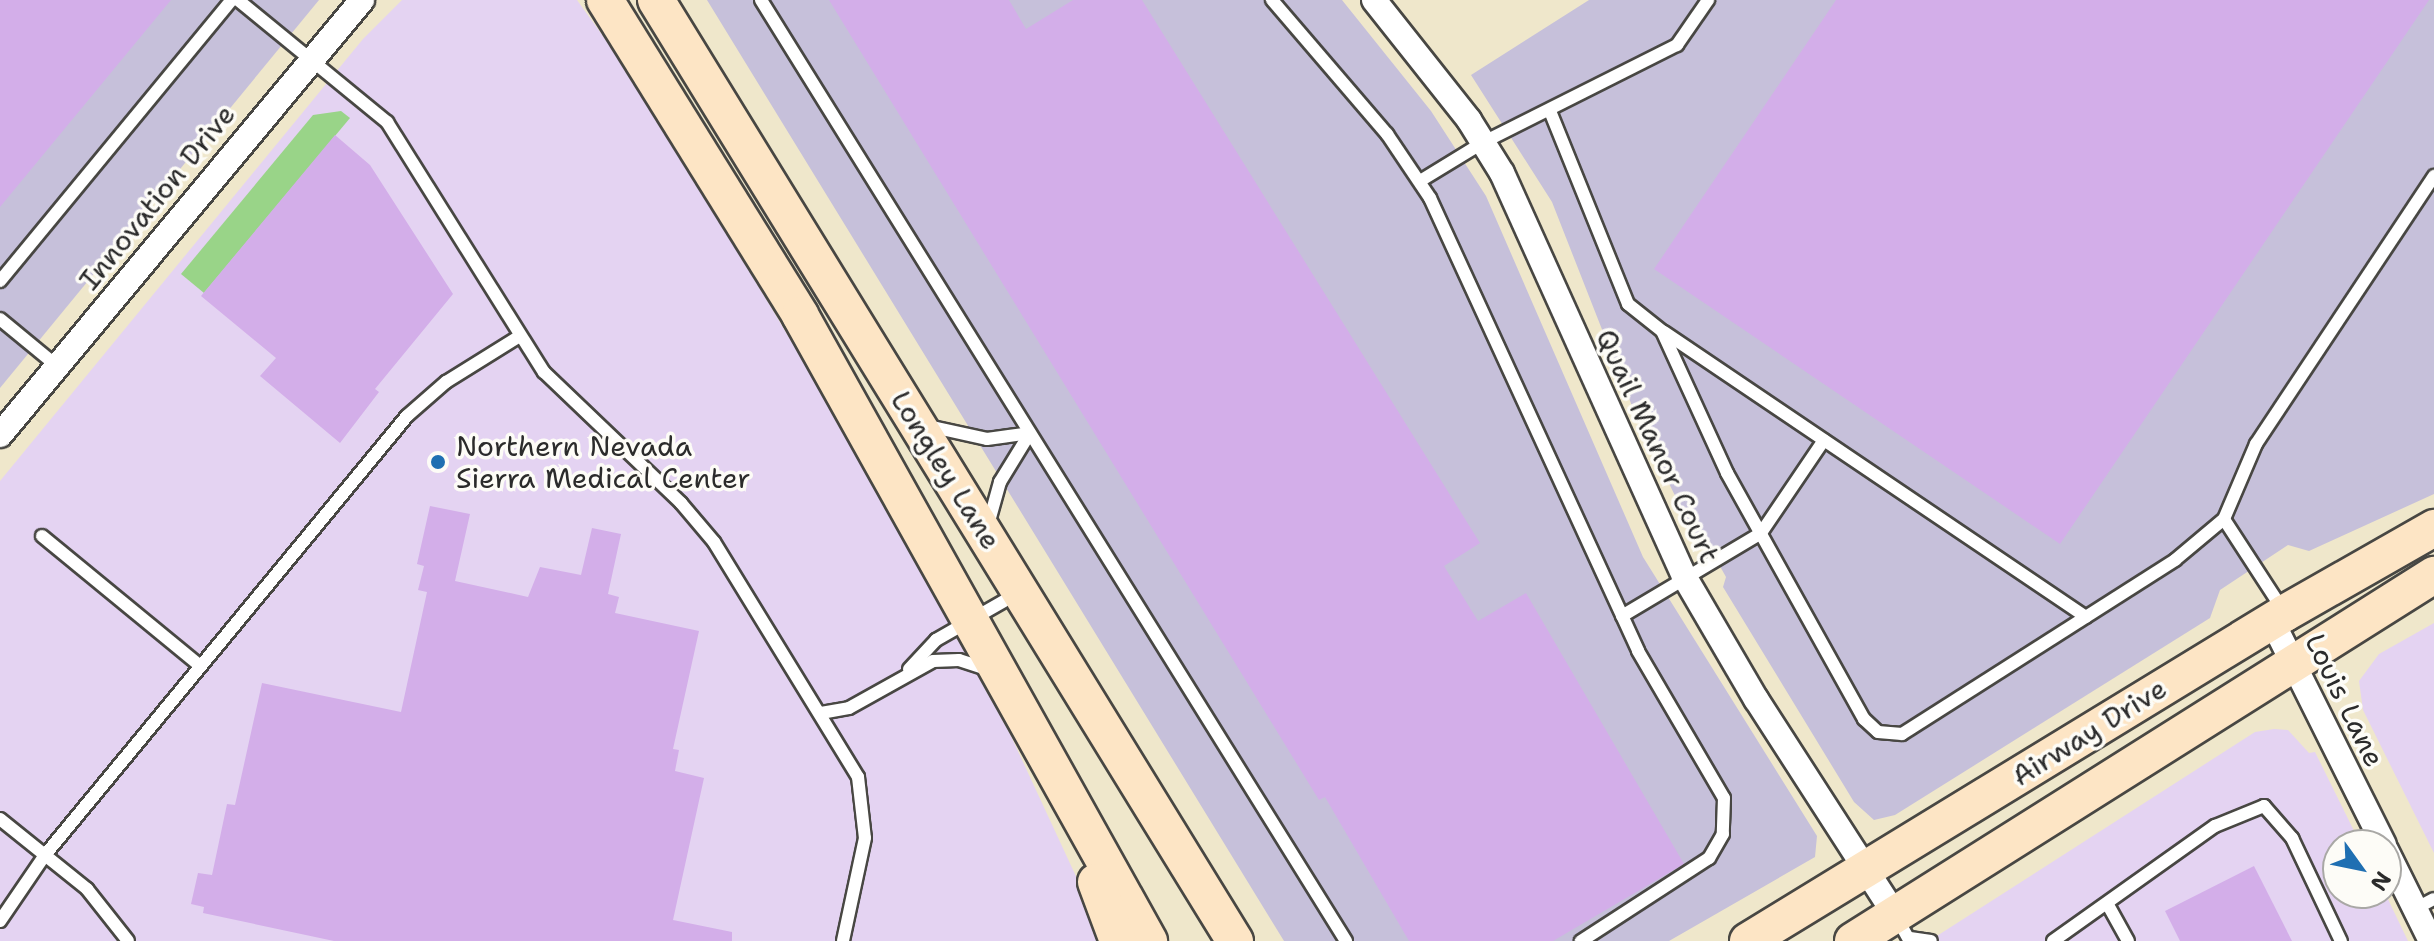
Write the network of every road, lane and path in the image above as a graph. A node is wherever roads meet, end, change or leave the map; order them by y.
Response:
1 (232, 0) edge
2 (238, 0) edge
3 (605, 0) edge
4 (656, 0) edge
5 (761, 0) edge
6 (1272, 0) edge
7 (1374, 0) edge
8 (1708, 0) edge
9 (354, 3) edge
10 (309, 60) junction
11 (1550, 111) junction
12 (1484, 142) junction
13 (2434, 176) edge
14 (1420, 181) junction
15 (0, 281) edge
16 (0, 319) edge
17 (1662, 331) junction
18 (520, 336) junction
19 (57, 366) junction
20 (913, 417) junction
21 (1030, 433) junction
22 (0, 435) edge
23 (1824, 440) junction
24 (2224, 519) junction
25 (2434, 528) edge
26 (1761, 533) junction
27 (42, 536) dead end
28 (986, 536) junction
29 (2434, 575) edge
30 (1684, 576) junction
31 (1021, 592) junction
32 (1622, 616) junction
33 (2086, 617) junction
34 (2278, 617) junction
35 (969, 622) junction
36 (2295, 665) junction
37 (200, 666) junction
38 (908, 671) junction
39 (999, 676) junction
40 (821, 713) junction
41 (0, 819) edge
42 (1080, 822) junction
43 (2376, 829) edge
44 (45, 855) junction
45 (1867, 868) junction
46 (2402, 871) edge
47 (2425, 904) edge
48 (2108, 905) junction
49 (0, 921) edge
50 (1905, 931) edge
51 (1231, 933) edge
52 (1755, 937) edge
53 (128, 941) edge
54 (843, 941) edge
55 (1118, 941) edge
56 (1149, 941) edge
57 (1346, 941) edge
58 (1581, 941) edge
59 (1720, 941) edge
60 (1853, 941) edge
61 (1931, 941) edge
62 (2053, 941) edge
63 (2128, 941) edge
64 (2341, 941) edge
65 (2431, 941) edge

1 - 15 lane
2 - 10 lane
3 - 35 main road, Longley Lane
4 - 20 main road, Longley Lane
5 - 21 lane
6 - 14 lane
7 - 12 street, Quail Manor Court
8 - 11 lane
9 - 10 street, Innovation Drive
10 - 18 lane
10 - 19 street, Innovation Drive
11 - 12 lane
11 - 17 lane
12 - 14 lane
12 - 30 street, Quail Manor Court
13 - 24 lane
14 - 32 lane
16 - 19 lane
17 - 23 lane
17 - 26 lane
18 - 37 lane
18 - 40 lane
19 - 22 street, Innovation Drive
20 - 21 lane
20 - 28 main road, Longley Lane
21 - 28 lane
21 - 57 lane
23 - 26 lane
23 - 33 lane
24 - 33 lane
24 - 34 lane
25 - 34 main road, Airway Drive
26 - 30 lane
26 - 33 lane
27 - 37 lane
28 - 31 main road, Longley Lane
29 - 36 main road, Airway Drive
30 - 32 lane
30 - 45 street, Quail Manor Court
31 - 35 lane
31 - 51 main road, Longley Lane
32 - 58 lane
34 - 36 street, Louis Lane
34 - 45 main road, Airway Drive
35 - 38 lane
35 - 39 main road, Longley Lane
36 - 43 street, Louis Lane
36 - 50 main road, Airway Drive
37 - 44 lane
38 - 39 lane
38 - 40 lane
39 - 42 main road, Longley Lane
40 - 54 lane
41 - 44 lane
42 - 55 main road
42 - 56 main road, Longley Lane
44 - 49 lane
44 - 53 lane
45 - 50 street, Quail Manor Court
45 - 52 main road, Airway Drive
46 - 47 street, Louis Lane
47 - 65 street, Louis Lane
48 - 62 lane
48 - 63 lane
48 - 64 lane
50 - 60 main road, Airway Drive
50 - 61 lane
52 - 59 main road, Airway Drive

